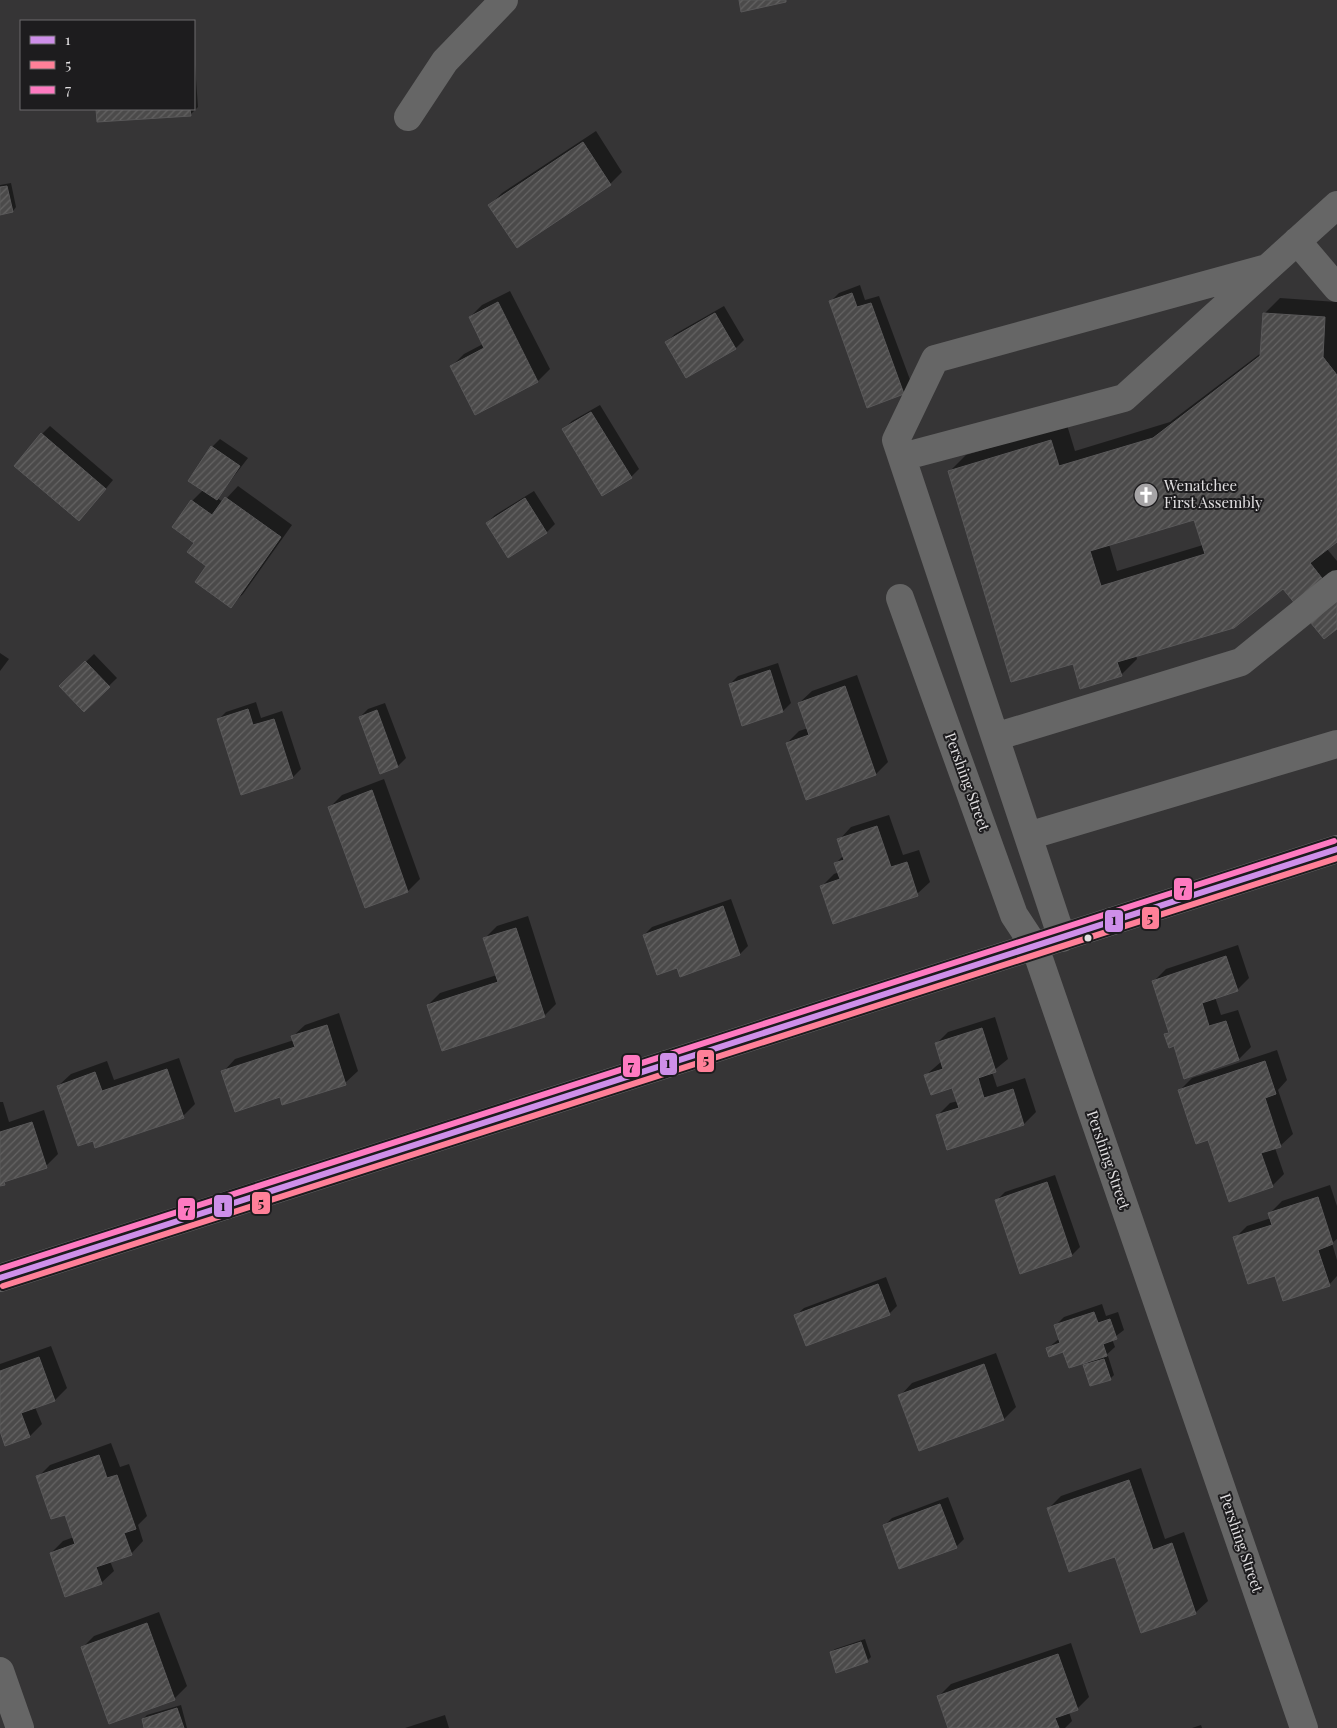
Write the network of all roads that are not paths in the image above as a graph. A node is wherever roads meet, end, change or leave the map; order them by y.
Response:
1 (504, 0) edge
2 (408, 117) dead end
3 (1337, 205) edge
4 (1297, 241) junction
5 (1267, 268) junction
6 (1337, 288) edge
7 (902, 458) junction
8 (1337, 584) edge
9 (900, 598) dead end
10 (995, 737) junction
11 (1337, 744) edge
12 (1028, 836) junction
13 (1337, 849) edge
14 (1062, 938) junction
15 (1034, 947) junction
16 (0, 1278) edge
17 (0, 1671) edge
18 (20, 1728) edge
19 (1304, 1728) edge

1 - 2 street
3 - 4 street
4 - 5 street
4 - 6 street
5 - 7 street
5 - 7 street
7 - 10 street
8 - 10 street
9 - 15 street, Pershing Street
10 - 12 street
11 - 12 street
12 - 14 street
13 - 14 street
14 - 15 street
15 - 16 street
15 - 19 street, Pershing Street
17 - 18 street

